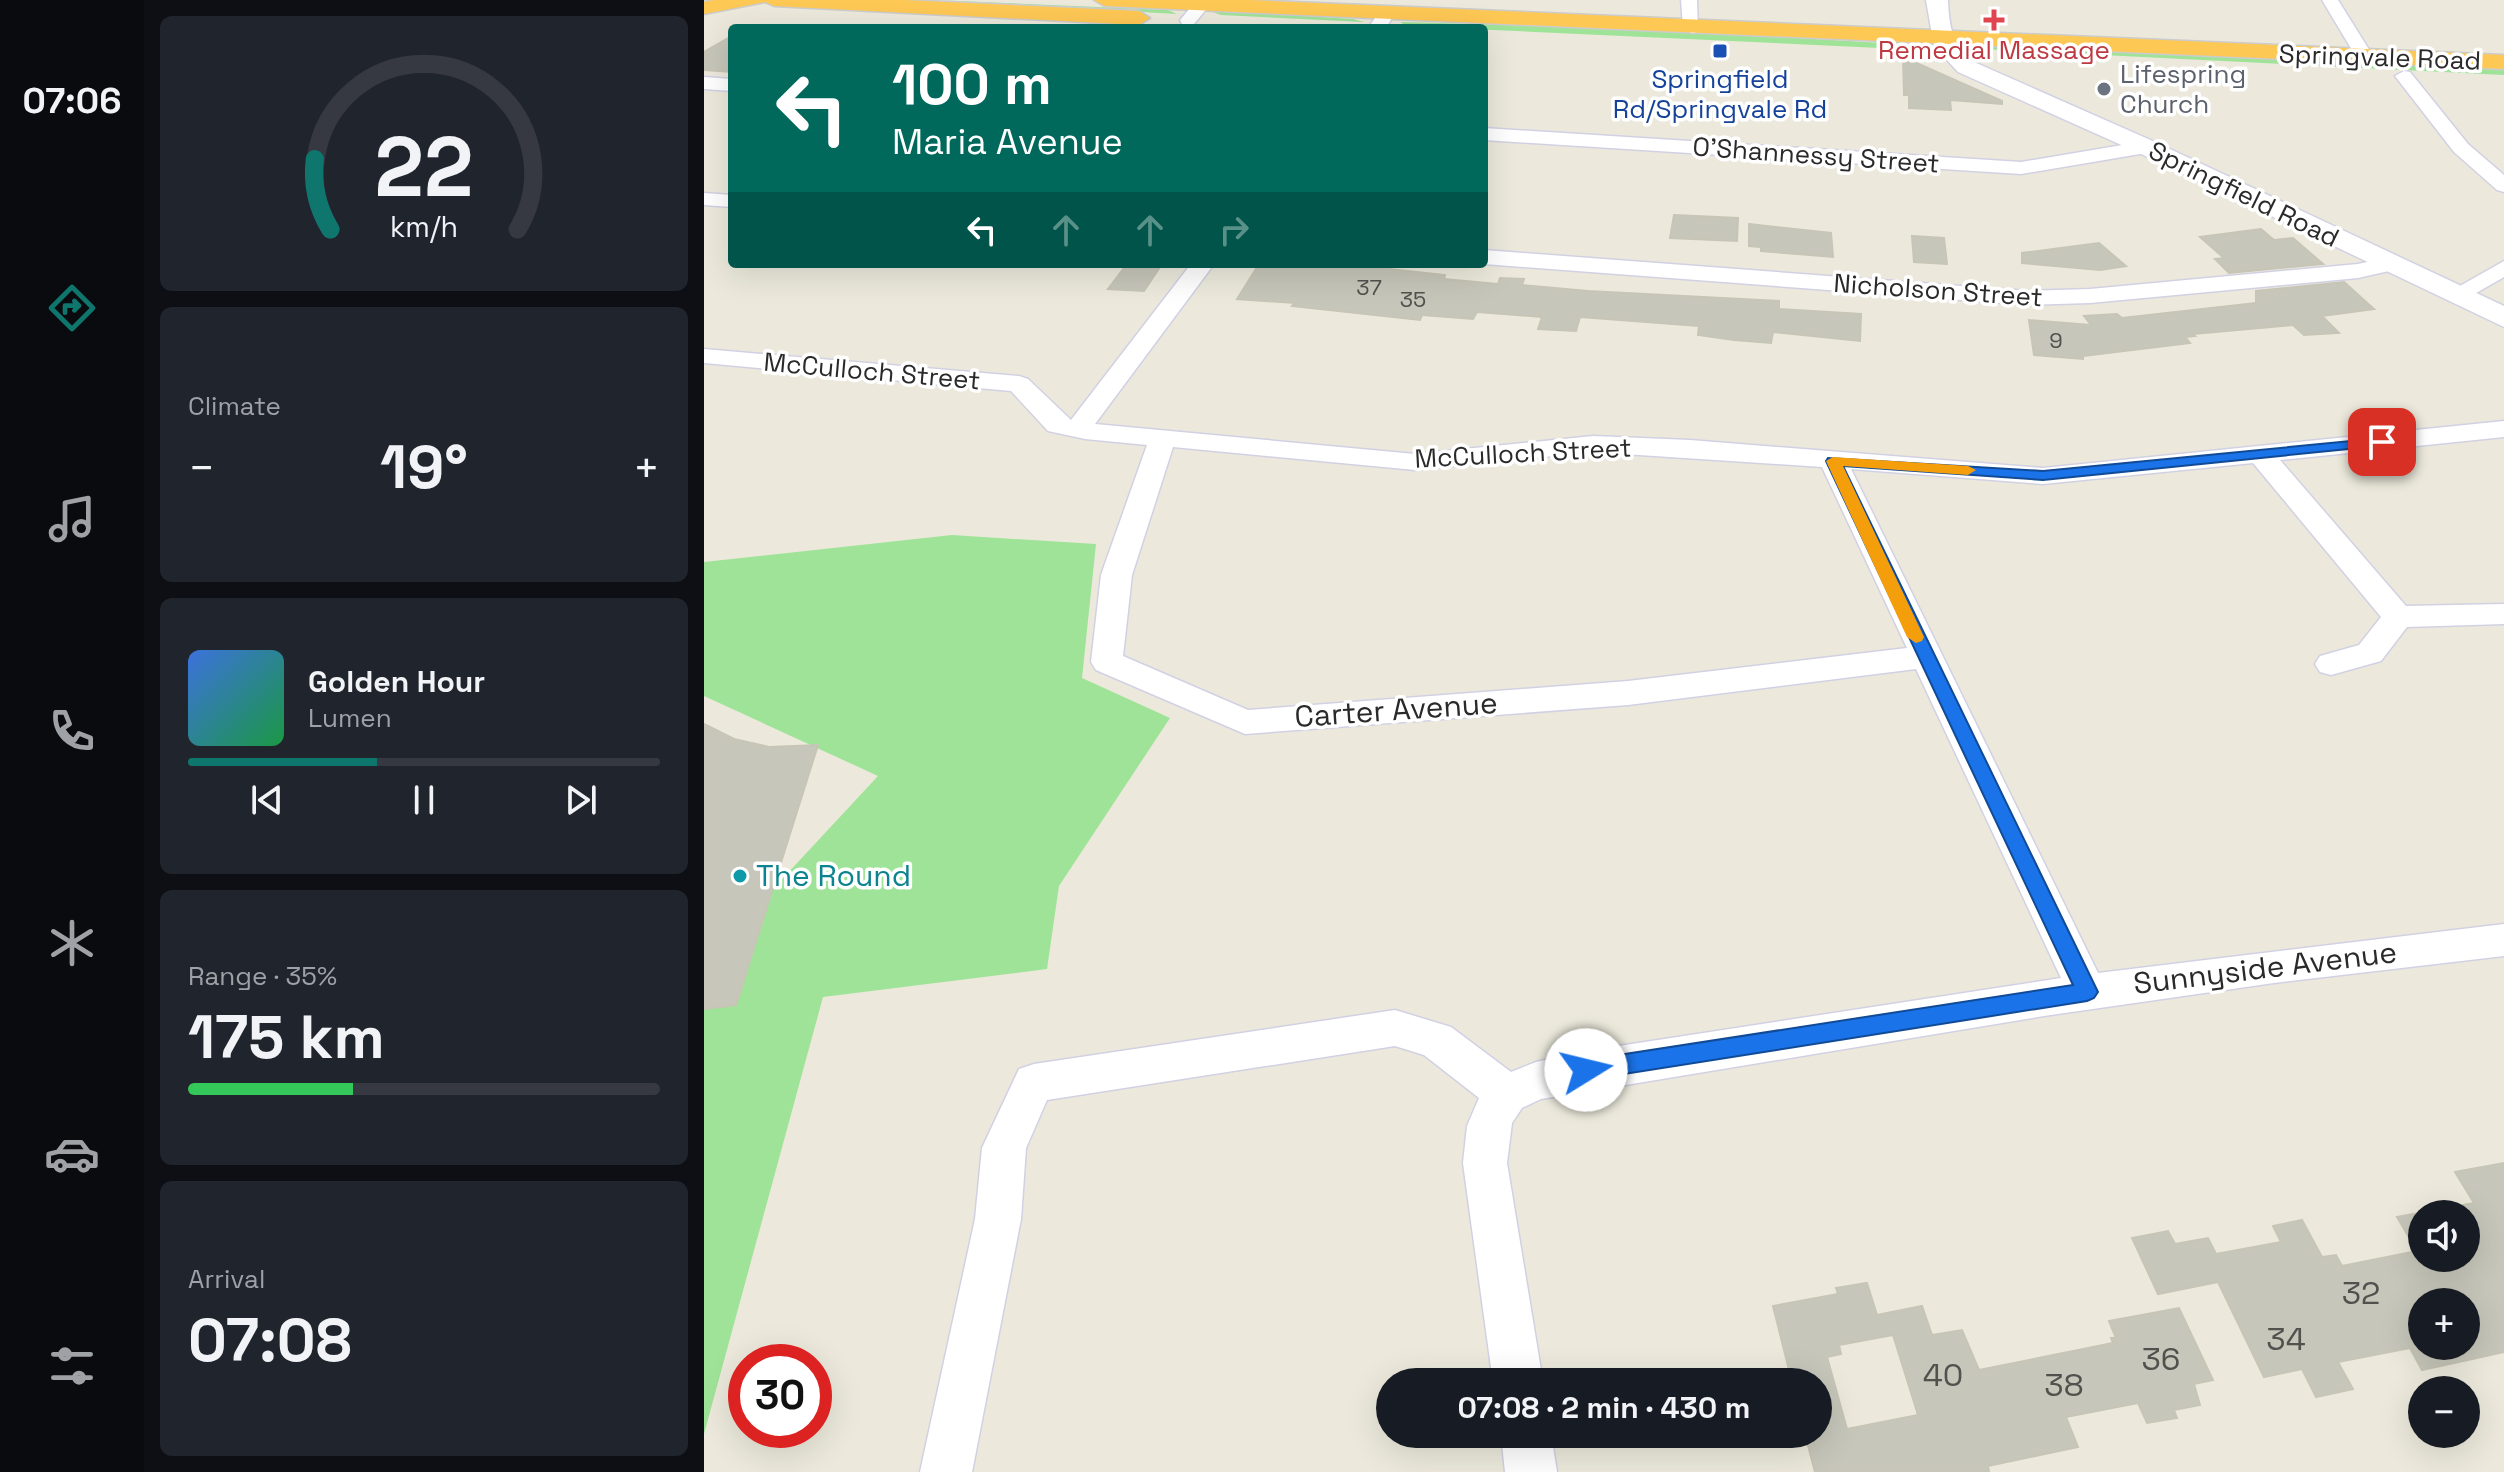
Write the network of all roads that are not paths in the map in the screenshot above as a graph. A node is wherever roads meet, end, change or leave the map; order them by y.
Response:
1 (756, 0) edge
2 (774, 0) edge
3 (1105, 0) edge
4 (1689, 0) edge
5 (1937, 0) edge
6 (2330, 0) edge
7 (912, 3) edge
8 (704, 8) edge
9 (1199, 8) edge
10 (1382, 20) edge
11 (1315, 24) edge
12 (1692, 28) junction
13 (1488, 35) edge
14 (1946, 47) junction
15 (2364, 56) junction
16 (2504, 62) edge
17 (2404, 76) junction
18 (2504, 80) edge
19 (704, 83) edge
20 (728, 85) edge
21 (1488, 134) edge
22 (2146, 147) junction
23 (2504, 186) edge
24 (704, 199) edge
25 (728, 201) edge
26 (1488, 257) edge
27 (2390, 264) junction
28 (1200, 268) edge
29 (2504, 268) edge
30 (2456, 295) junction
31 (2504, 318) edge
32 (704, 356) edge
33 (1078, 429) junction
34 (2504, 429) edge
35 (1162, 440) junction
36 (2261, 455) junction
37 (1833, 461) junction
38 (2504, 614) edge
39 (2398, 617) junction
40 (1925, 657) junction
41 (2331, 664) dead end
42 (2504, 940) edge
43 (2087, 992) junction
44 (1507, 1094) junction
45 (1516, 1368) edge
46 (1528, 1448) edge
47 (946, 1472) edge
48 (1531, 1472) edge

1 - 8 highway
2 - 7 highway, Springvale Road
3 - 9 highway, Springvale Road
4 - 12 street
5 - 14 main road
6 - 15 street
7 - 9 highway, Springvale Road
9 - 10 highway, Springvale Road
9 - 11 highway, Springvale Road
10 - 12 highway, Springvale Road
12 - 14 highway, Springvale Road
13 - 14 highway, Springvale Road
14 - 15 highway, Springvale Road
14 - 17 highway, Springvale Road
14 - 22 main road, Springfield Road
15 - 16 highway, Springvale Road
17 - 18 highway, Springvale Road
17 - 23 street
19 - 20 street
21 - 22 street, O'Shannessy Street
22 - 27 main road, Springfield Road
24 - 25 street
26 - 27 street, Nicholson Street
27 - 30 main road, Springfield Road
28 - 33 street
29 - 30 street
30 - 31 main road, Springfield Road
32 - 33 street, McCulloch Street
33 - 35 street, McCulloch Street
34 - 36 street, McCulloch Street
35 - 37 street, McCulloch Street
35 - 40 street, Carter Avenue
36 - 37 street, McCulloch Street
36 - 39 street
37 - 40 street
38 - 39 street
39 - 41 street
40 - 43 street
42 - 43 street, Sunnyside Avenue
43 - 44 street, Sunnyside Avenue
44 - 45 street
44 - 47 street
46 - 48 street

